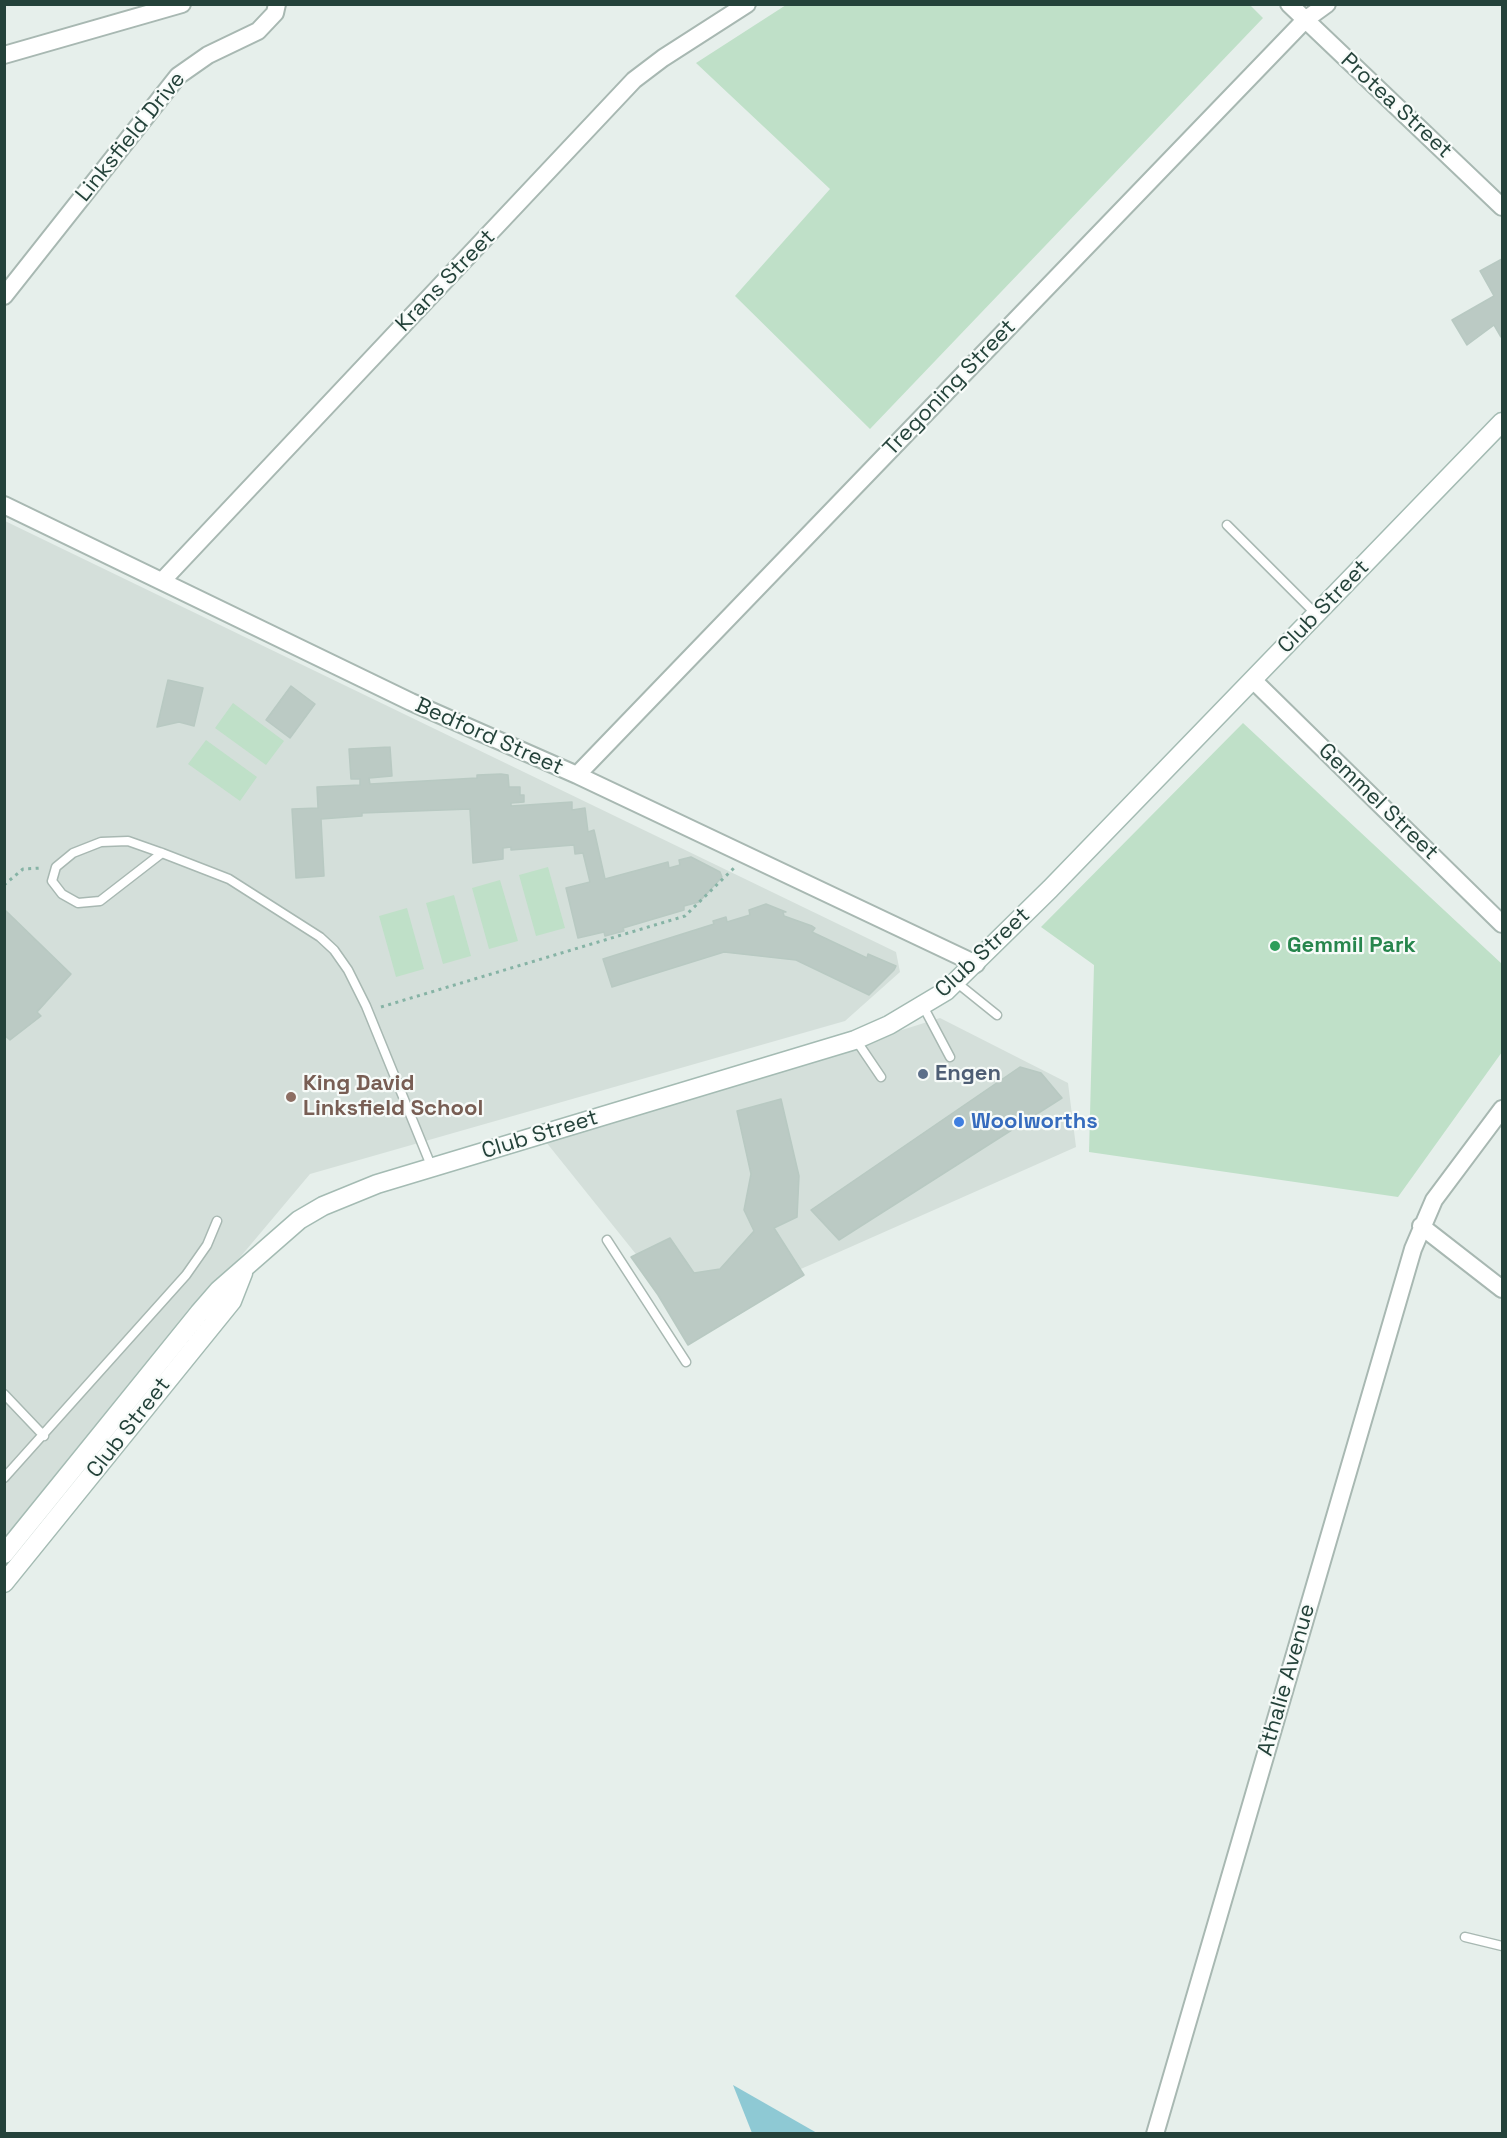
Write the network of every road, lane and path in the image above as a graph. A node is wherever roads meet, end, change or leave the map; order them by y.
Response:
1 (182, 4) edge
2 (277, 4) edge
3 (747, 4) edge
4 (1289, 4) edge
5 (1327, 4) edge
6 (1305, 20) junction
7 (4, 55) edge
8 (1503, 207) edge
9 (4, 296) edge
10 (1503, 422) edge
11 (8, 511) edge
12 (1227, 525) dead end
13 (163, 580) junction
14 (1317, 614) junction
15 (1253, 680) junction
16 (577, 776) junction
17 (162, 853) junction
18 (747, 857) junction
19 (56, 867) junction
20 (4, 885) edge
21 (1503, 924) edge
22 (976, 964) junction
23 (956, 982) junction
24 (923, 1006) junction
25 (368, 1011) junction
26 (997, 1015) dead end
27 (855, 1040) junction
28 (950, 1057) dead end
29 (881, 1077) dead end
30 (1503, 1109) edge
31 (432, 1168) junction
32 (217, 1221) dead end
33 (1421, 1226) junction
34 (607, 1240) dead end
35 (245, 1268) junction
36 (1503, 1289) edge
37 (686, 1362) dead end
38 (4, 1394) edge
39 (44, 1436) junction
40 (4, 1478) edge
41 (4, 1554) edge
42 (4, 1583) edge
43 (1465, 1937) dead end
44 (1503, 1946) edge
45 (1155, 2133) edge

1 - 7 street
2 - 9 street, Linksfield Drive
3 - 13 street, Krans Street
4 - 6 street, Protea Street
5 - 6 street, Tregoning Street
6 - 8 street, Protea Street
6 - 16 street, Tregoning Street
10 - 14 main road, Club Street
11 - 13 street, Bedford Street
12 - 14 lane
13 - 16 street, Bedford Street
14 - 15 main road, Club Street
15 - 21 street, Gemmel Street
15 - 22 main road, Club Street
16 - 18 street, Bedford Street
17 - 19 lane
17 - 19 lane
17 - 25 lane
18 - 22 street, Bedford Street
18 - 25 path
19 - 20 path
22 - 23 main road, Club Street
23 - 24 main road, Club Street
23 - 26 lane
24 - 27 main road, Club Street
24 - 28 lane
25 - 31 lane
27 - 29 lane
27 - 31 main road, Club Street
30 - 33 street, Athalie Avenue
31 - 35 main road, Club Street
32 - 39 lane
33 - 36 street
33 - 45 street, Athalie Avenue
34 - 37 lane
35 - 41 main road, Club Street
35 - 42 main road, Club Street
38 - 39 lane
39 - 40 lane
43 - 44 lane

